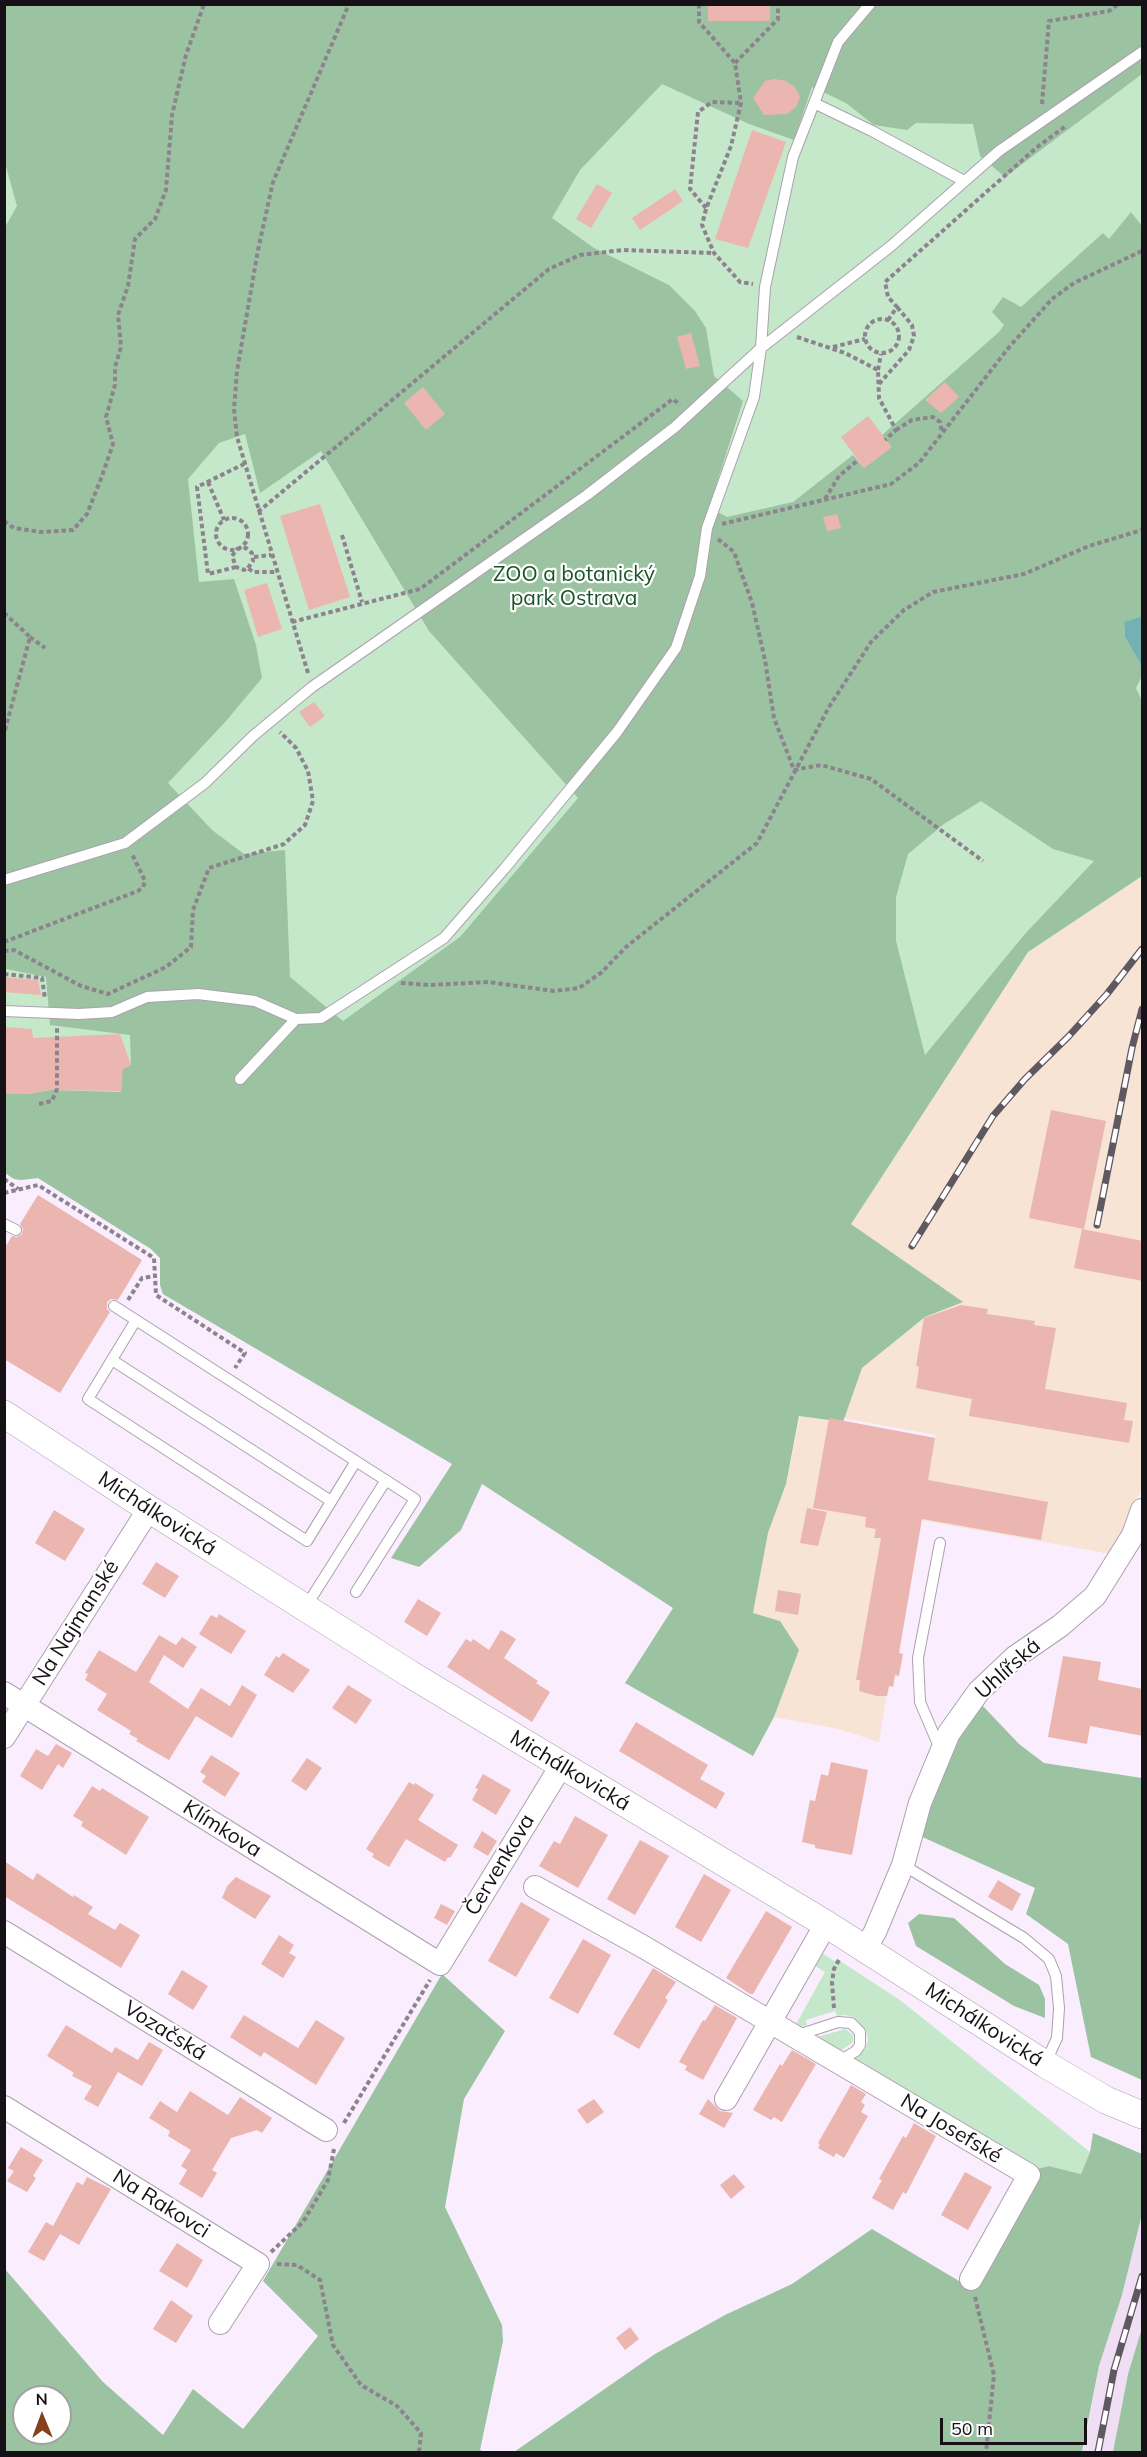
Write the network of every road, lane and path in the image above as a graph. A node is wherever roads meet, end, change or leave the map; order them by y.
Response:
1 (204, 4) edge
2 (349, 4) edge
3 (699, 4) edge
4 (778, 4) edge
5 (870, 4) edge
6 (1118, 4) edge
7 (1143, 52) edge
8 (735, 63) junction
9 (741, 103) junction
10 (814, 103) junction
11 (1072, 121) dead end
12 (1041, 122) junction
13 (964, 181) junction
14 (706, 208) junction
15 (1143, 251) edge
16 (714, 253) junction
17 (765, 287) junction
18 (897, 307) junction
19 (888, 320) junction
20 (782, 332) junction
21 (865, 339) junction
22 (761, 348) junction
23 (832, 348) junction
24 (881, 354) junction
25 (878, 370) junction
26 (878, 384) junction
27 (690, 413) junction
28 (896, 430) junction
29 (942, 433) junction
30 (885, 441) dead end
31 (858, 460) dead end
32 (244, 464) junction
33 (208, 482) junction
34 (825, 500) junction
35 (258, 512) junction
36 (224, 520) junction
37 (4, 521) edge
38 (707, 528) junction
39 (1143, 530) edge
40 (342, 535) dead end
41 (237, 549) junction
42 (271, 555) junction
43 (254, 557) junction
44 (236, 567) junction
45 (248, 568) junction
46 (277, 572) junction
47 (362, 602) junction
48 (4, 614) edge
49 (292, 622) junction
50 (30, 637) junction
51 (45, 648) dead end
52 (312, 687) junction
53 (270, 722) junction
54 (4, 734) edge
55 (794, 770) junction
56 (125, 843) junction
57 (983, 861) dead end
58 (4, 880) edge
59 (4, 942) edge
60 (4, 951) edge
61 (4, 975) edge
62 (379, 982) junction
63 (4, 1011) edge
64 (52, 1013) junction
65 (296, 1019) junction
66 (240, 1079) dead end
67 (39, 1104) dead end
68 (4, 1179) edge
69 (19, 1189) junction
70 (4, 1193) edge
71 (4, 1224) edge
72 (16, 1230) dead end
73 (155, 1276) junction
74 (137, 1286) dead end
75 (114, 1306) dead end
76 (136, 1320) junction
77 (112, 1360) junction
78 (228, 1379) junction
79 (4, 1414) edge
80 (356, 1461) junction
81 (386, 1480) junction
82 (331, 1501) junction
83 (149, 1509) junction
84 (1143, 1510) edge
85 (940, 1543) dead end
86 (356, 1592) dead end
87 (305, 1608) junction
88 (4, 1693) edge
89 (24, 1706) junction
90 (4, 1737) edge
91 (941, 1752) junction
92 (561, 1766) junction
93 (903, 1865) junction
94 (535, 1887) dead end
95 (826, 1924) junction
96 (4, 1932) edge
97 (853, 1953) junction
98 (440, 1964) junction
99 (835, 2014) dead end
100 (771, 2022) junction
101 (795, 2036) junction
102 (838, 2062) junction
103 (1045, 2064) junction
104 (726, 2100) dead end
105 (4, 2107) edge
106 (1143, 2115) edge
107 (334, 2134) junction
108 (258, 2264) junction
109 (971, 2279) joint
110 (220, 2323) dead end
111 (419, 2452) edge
112 (986, 2452) edge

1 - 37 path
2 - 32 path
3 - 8 path
4 - 8 path
5 - 10 lane
6 - 12 path
7 - 12 lane
8 - 9 path
9 - 14 path
9 - 14 path
10 - 13 lane
10 - 17 lane
11 - 18 path
12 - 13 lane
13 - 20 lane
14 - 16 path
15 - 29 path
16 - 17 path
16 - 35 path
17 - 22 lane
18 - 19 path
18 - 26 path
19 - 21 path
19 - 24 path
20 - 22 lane
20 - 23 path
21 - 23 path
21 - 24 path
22 - 27 lane
22 - 38 lane
23 - 25 path
24 - 25 path
25 - 26 path
26 - 28 path
27 - 47 path
27 - 52 lane
28 - 29 path
28 - 30 path
29 - 34 path
31 - 34 path
32 - 33 path
32 - 35 path
33 - 36 path
33 - 44 path
34 - 38 path
35 - 42 path
36 - 41 path
36 - 41 path
38 - 55 path
38 - 62 lane
39 - 55 path
40 - 47 path
41 - 43 path
41 - 44 path
42 - 43 path
42 - 46 path
43 - 45 path
44 - 45 path
45 - 46 path
46 - 49 path
47 - 49 path
48 - 50 path
49 - 52 path
50 - 51 path
50 - 54 path
52 - 53 lane
53 - 56 lane
53 - 60 path
55 - 57 path
55 - 62 path
56 - 58 lane
56 - 59 path
61 - 64 path
62 - 65 lane
63 - 64 lane
64 - 65 lane
64 - 67 path
65 - 66 lane
68 - 69 path
69 - 70 path
69 - 73 path
71 - 72 lane
73 - 74 path
73 - 78 path
75 - 76 lane
76 - 77 lane
76 - 78 lane
77 - 82 lane
77 - 82 lane
78 - 80 lane
79 - 83 street, Michálkovická
80 - 81 lane
80 - 82 lane
81 - 86 lane
81 - 87 lane
83 - 87 street, Michálkovická
83 - 89 street, Na Najmanské
84 - 91 street, Uhlířská
85 - 91 lane
87 - 92 street, Michálkovická
88 - 89 street, Klímkova
89 - 90 street, Na Najmanské
89 - 98 street, Klímkova
91 - 93 street, Uhlířská
92 - 95 street, Michálkovická
92 - 98 street, Červenkova
93 - 97 street, Uhlířská
93 - 103 lane
94 - 100 street, Na Josefské
95 - 97 street, Michálkovická
95 - 100 street
96 - 107 street, Vozačská
97 - 99 path
97 - 103 street, Michálkovická
98 - 107 path
100 - 101 street, Na Josefské
100 - 104 street
101 - 102 street, Na Josefské
101 - 102 lane
102 - 109 street, Na Josefské
103 - 106 street, Michálkovická
105 - 108 street, Na Rakovci
107 - 108 path
108 - 110 street
108 - 111 path
109 - 112 path

